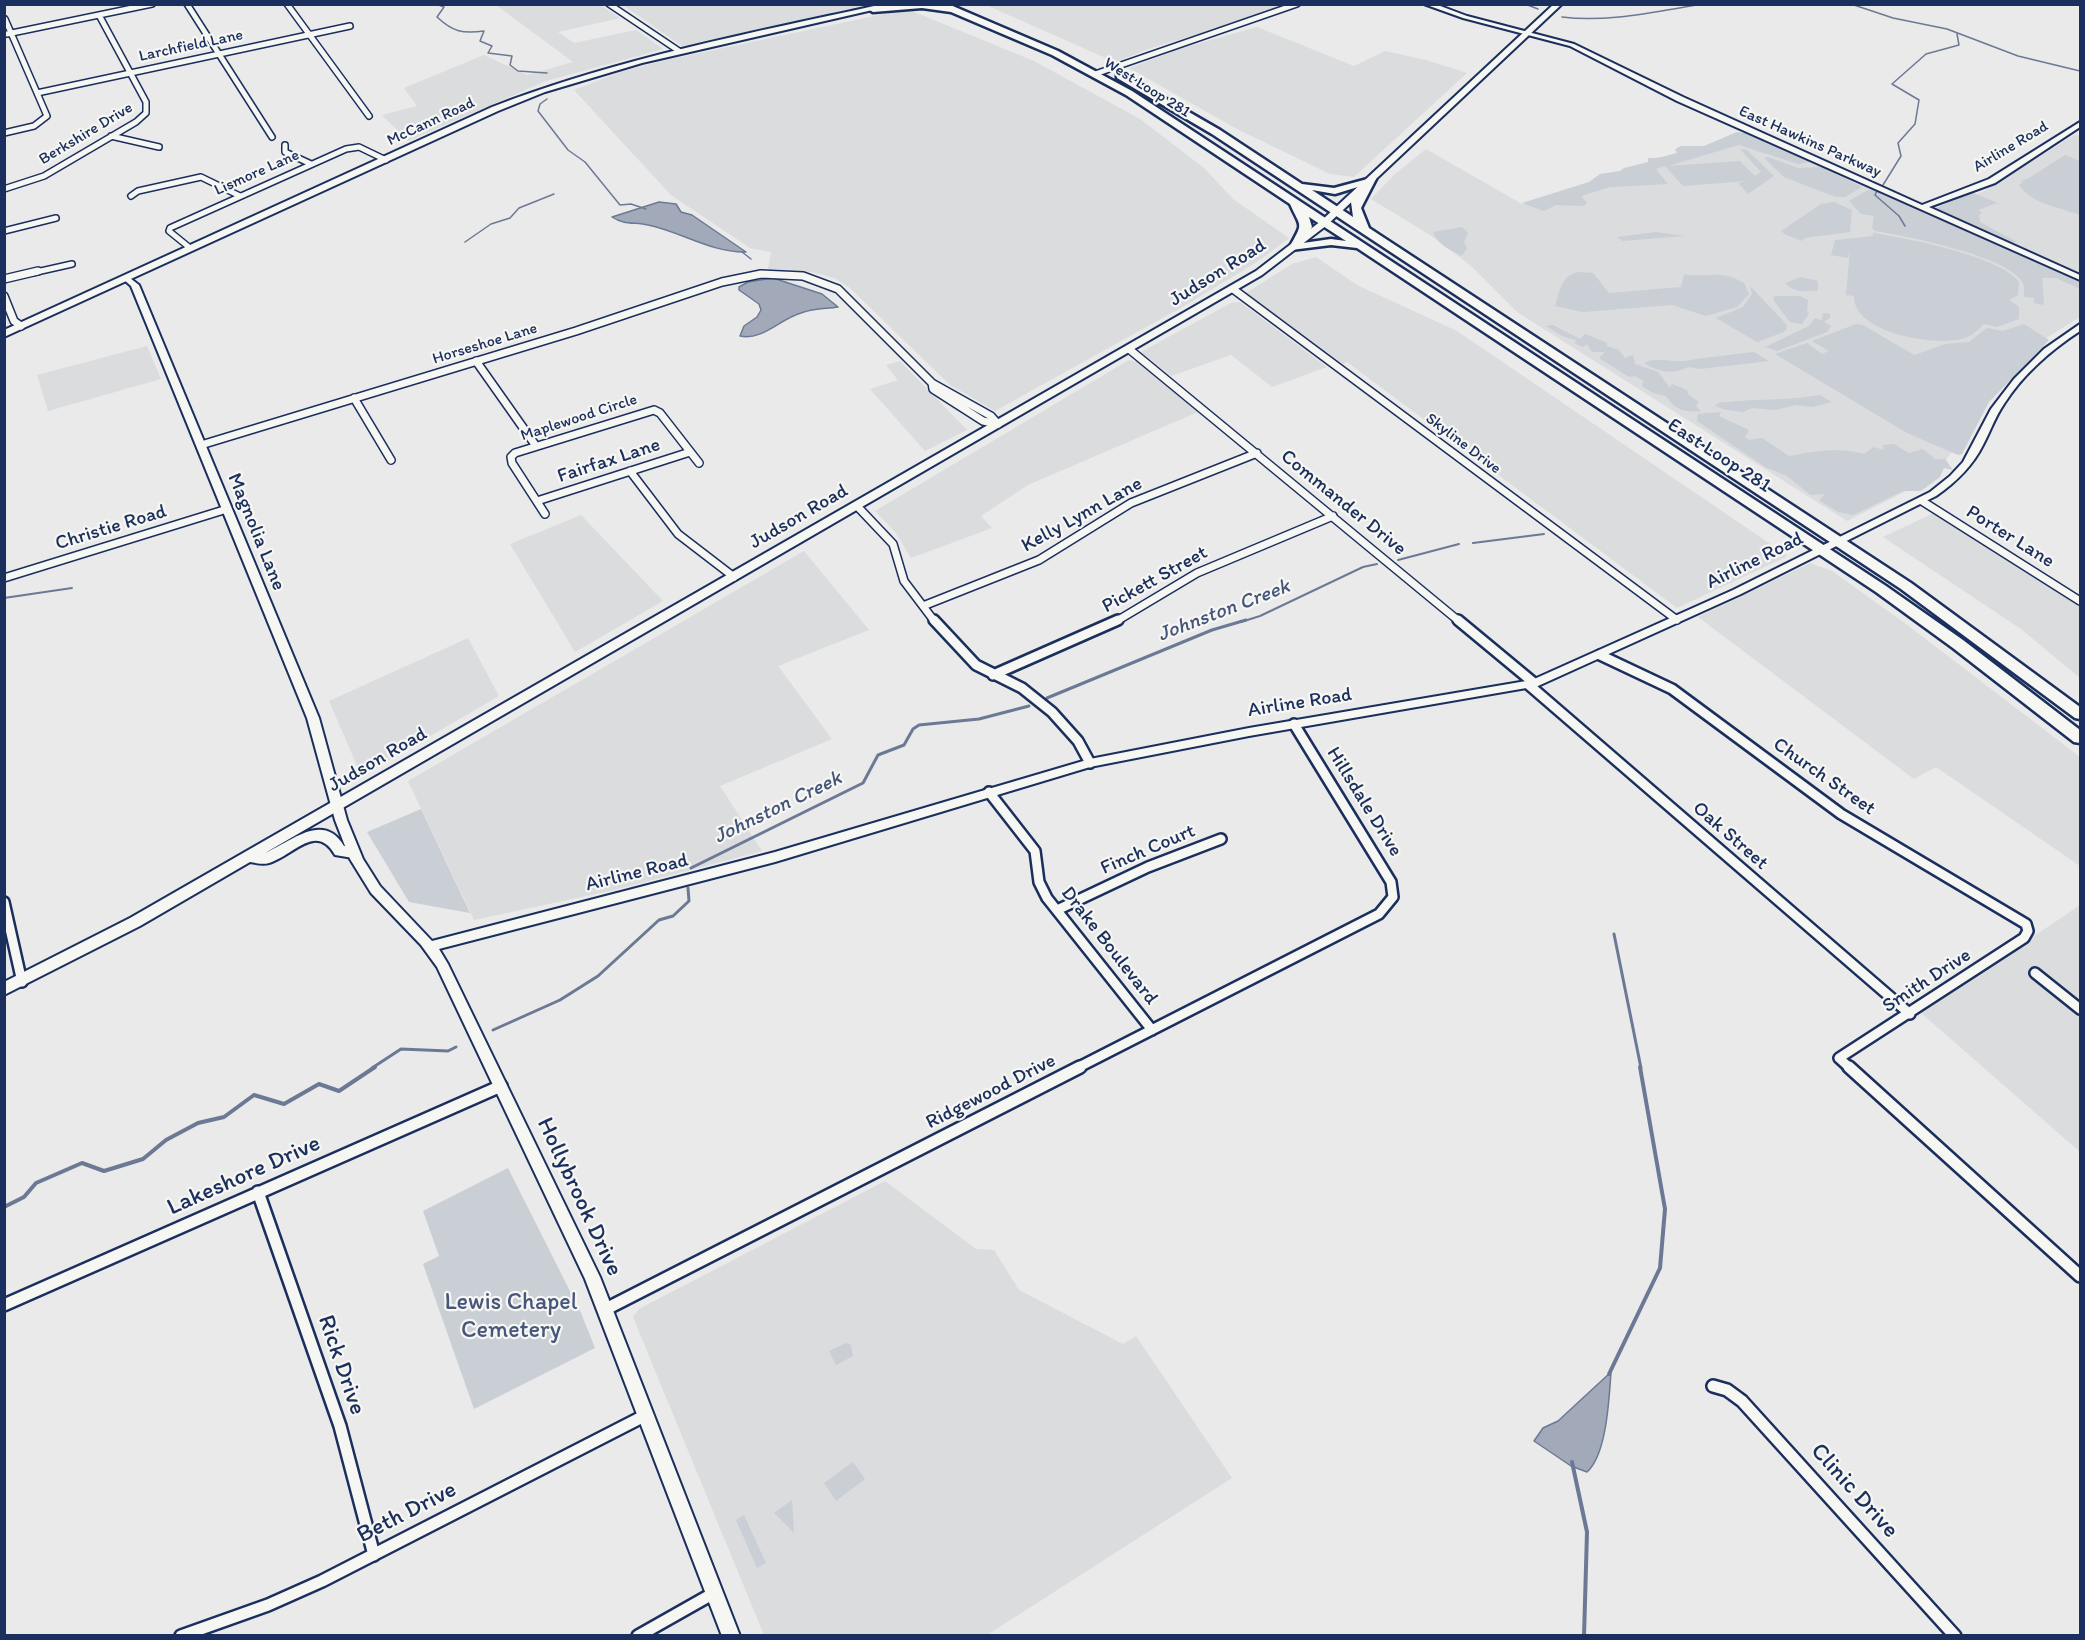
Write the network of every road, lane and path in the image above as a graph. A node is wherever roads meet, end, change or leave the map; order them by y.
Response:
1 (152, 4) edge
2 (188, 4) edge
3 (287, 4) edge
4 (609, 4) edge
5 (894, 4) edge
6 (939, 4) edge
7 (1297, 4) edge
8 (1427, 4) edge
9 (1559, 4) edge
10 (965, 8) edge
11 (873, 9) junction
12 (99, 15) junction
13 (4, 19) edge
14 (350, 26) dead end
15 (1529, 32) junction
16 (8, 33) edge
17 (309, 34) junction
18 (679, 51) junction
19 (219, 54) junction
20 (1107, 69) junction
21 (130, 73) junction
22 (1095, 74) junction
23 (37, 93) junction
24 (369, 116) dead end
25 (2080, 124) edge
26 (1178, 126) junction
27 (1211, 129) junction
28 (4, 133) edge
29 (111, 136) junction
30 (272, 137) dead end
31 (285, 145) dead end
32 (159, 147) dead end
33 (386, 159) junction
34 (311, 164) junction
35 (1275, 171) junction
36 (1371, 179) junction
37 (4, 189) edge
38 (131, 196) dead end
39 (240, 196) junction
40 (1293, 202) junction
41 (1923, 207) junction
42 (1337, 211) junction
43 (56, 218) dead end
44 (1324, 223) junction
45 (4, 231) edge
46 (1376, 237) junction
47 (190, 248) junction
48 (1295, 248) junction
49 (1363, 249) junction
50 (72, 264) dead end
51 (126, 278) junction
52 (2080, 278) edge
53 (4, 279) edge
54 (1233, 289) junction
55 (4, 296) edge
56 (1461, 314) junction
57 (21, 326) junction
58 (2080, 327) edge
59 (1521, 331) junction
60 (4, 334) edge
61 (1130, 349) junction
62 (476, 361) junction
63 (354, 398) junction
64 (998, 424) junction
65 (201, 445) junction
66 (536, 446) junction
67 (690, 452) junction
68 (1257, 453) junction
69 (391, 460) dead end
70 (699, 463) dead end
71 (630, 471) junction
72 (537, 501) junction
73 (1922, 501) junction
74 (857, 506) junction
75 (227, 509) junction
76 (545, 514) dead end
77 (1334, 516) junction
78 (1839, 541) junction
79 (1822, 550) junction
80 (734, 577) junction
81 (4, 578) edge
82 (2080, 601) edge
83 (923, 606) junction
84 (1677, 620) junction
85 (1600, 656) junction
86 (993, 675) junction
87 (1532, 684) junction
88 (2080, 714) edge
89 (2059, 721) junction
90 (2080, 723) edge
91 (1294, 724) junction
92 (2080, 738) edge
93 (1090, 763) junction
94 (988, 792) junction
95 (336, 807) junction
96 (1221, 839) dead end
97 (353, 853) junction
98 (248, 857) junction
99 (4, 902) edge
100 (1390, 903) joint
101 (1057, 910) junction
102 (2028, 928) joint
103 (431, 946) junction
104 (2035, 973) dead end
105 (22, 982) junction
106 (4, 990) edge
107 (2080, 1009) edge
108 (1910, 1014) junction
109 (1152, 1030) junction
110 (501, 1086) junction
111 (258, 1192) junction
112 (2080, 1276) edge
113 (4, 1305) edge
114 (606, 1309) junction
115 (1713, 1386) dead end
116 (646, 1415) junction
117 (374, 1555) junction
118 (714, 1593) junction
119 (181, 1635) edge
120 (638, 1635) edge
121 (730, 1635) edge
122 (1955, 1635) edge

1 - 12 street
2 - 19 street
3 - 17 street
4 - 18 street
5 - 11 main road, McCann Road
6 - 10 highway, West Loop 281
7 - 20 street
8 - 15 main road, East Hawkins Parkway
9 - 15 main road, Judson Road
10 - 11 highway
10 - 20 highway, West Loop 281
10 - 22 highway, West Loop 281
11 - 18 main road, McCann Road
12 - 16 street
12 - 21 street, Berkshire Drive
13 - 16 street
14 - 17 street, Larchfield Lane
15 - 36 main road, Judson Road
15 - 41 main road, East Hawkins Parkway
16 - 23 street
17 - 19 street, Larchfield Lane
17 - 24 street
18 - 33 main road, McCann Road
19 - 21 street, Larchfield Lane
19 - 30 street
20 - 22 street
20 - 27 highway, West Loop 281
21 - 23 street, Larchfield Lane
21 - 29 street, Berkshire Drive
22 - 26 highway, West Loop 281
23 - 28 street
25 - 41 main road, Airline Road
26 - 27 highway
26 - 40 highway, West Loop 281
27 - 35 highway, West Loop 281
29 - 32 street
29 - 37 street, Berkshire Drive
31 - 34 street
33 - 34 street, Lismore Lane
33 - 47 main road, McCann Road
34 - 39 street, Lismore Lane
35 - 36 highway
35 - 42 highway, West Loop 281
36 - 42 main road, Judson Road
36 - 46 highway
38 - 39 street
39 - 47 street, Lismore Lane
40 - 44 highway, West Loop 281
40 - 48 highway
41 - 52 main road, East Hawkins Parkway
42 - 44 main road, Judson Road
42 - 46 highway, East Loop 281
43 - 45 street
44 - 48 main road, Judson Road
44 - 49 highway, East Loop 281
46 - 59 highway, East Loop 281
47 - 51 main road, McCann Road
48 - 49 highway
48 - 54 main road, Judson Road
49 - 56 highway, East Loop 281
50 - 53 street
51 - 57 main road, McCann Road
51 - 65 main road, Magnolia Lane
54 - 61 main road, Judson Road
54 - 84 street, Skyline Drive
55 - 57 street
56 - 59 highway
56 - 79 highway, East Loop 281
57 - 60 main road, McCann Road
58 - 73 main road, Airline Road
59 - 78 highway, East Loop 281
61 - 64 main road, Judson Road
61 - 68 street, Commander Drive
62 - 63 street, Horseshoe Lane
62 - 64 street, Horseshoe Lane
62 - 66 street
63 - 65 street, Horseshoe Lane
63 - 69 street
64 - 74 main road, Judson Road
65 - 75 main road, Magnolia Lane
66 - 67 street, Maplewood Circle
66 - 72 street, Maplewood Circle
67 - 70 street, Maplewood Circle
67 - 71 street, Fairfax Lane
68 - 77 street, Commander Drive
68 - 83 street, Kelly Lynn Lane
71 - 72 street, Fairfax Lane
71 - 80 street
72 - 76 street, Maplewood Circle
73 - 78 main road, Airline Road
73 - 82 street, Porter Lane
74 - 80 main road, Judson Road
74 - 83 street
75 - 81 street, Christie Road
75 - 95 main road, Magnolia Lane
77 - 86 street, Pickett Street
77 - 87 street, Commander Drive
78 - 79 main road, Airline Road
78 - 88 highway, East Loop 281
79 - 84 main road, Airline Road
79 - 89 highway, East Loop 281
80 - 95 main road, Judson Road
83 - 86 street
84 - 85 main road, Airline Road
85 - 87 main road, Airline Road
85 - 102 street, Church Street
86 - 93 street
87 - 91 main road, Airline Road
87 - 108 street, Oak Street
89 - 90 highway
89 - 92 highway, East Loop 281
91 - 93 main road, Airline Road
91 - 100 street, Hillsdale Drive
93 - 94 main road, Airline Road
94 - 101 street, Drake Boulevard
94 - 103 main road, Airline Road
95 - 97 main road, Hollybrook Drive
95 - 98 main road, Judson Road
96 - 101 street, Finch Court
97 - 98 main road
97 - 103 main road, Hollybrook Drive
98 - 105 main road, Judson Road
99 - 105 street
100 - 109 street, Ridgewood Drive
101 - 109 street, Drake Boulevard
102 - 108 street, Smith Drive
103 - 110 main road, Hollybrook Drive
104 - 107 street
105 - 106 main road, Judson Road
108 - 112 street, Smith Drive
109 - 114 street, Ridgewood Drive
110 - 111 street, Lakeshore Drive
110 - 114 main road, Hollybrook Drive
111 - 113 street, Lakeshore Drive
111 - 117 street, Rick Drive
114 - 116 main road, Hollybrook Drive
115 - 122 street, Clinic Drive
116 - 117 street, Beth Drive
116 - 118 main road, Hollybrook Drive
117 - 119 street, Beth Drive
118 - 120 street
118 - 121 main road, Hollybrook Drive

